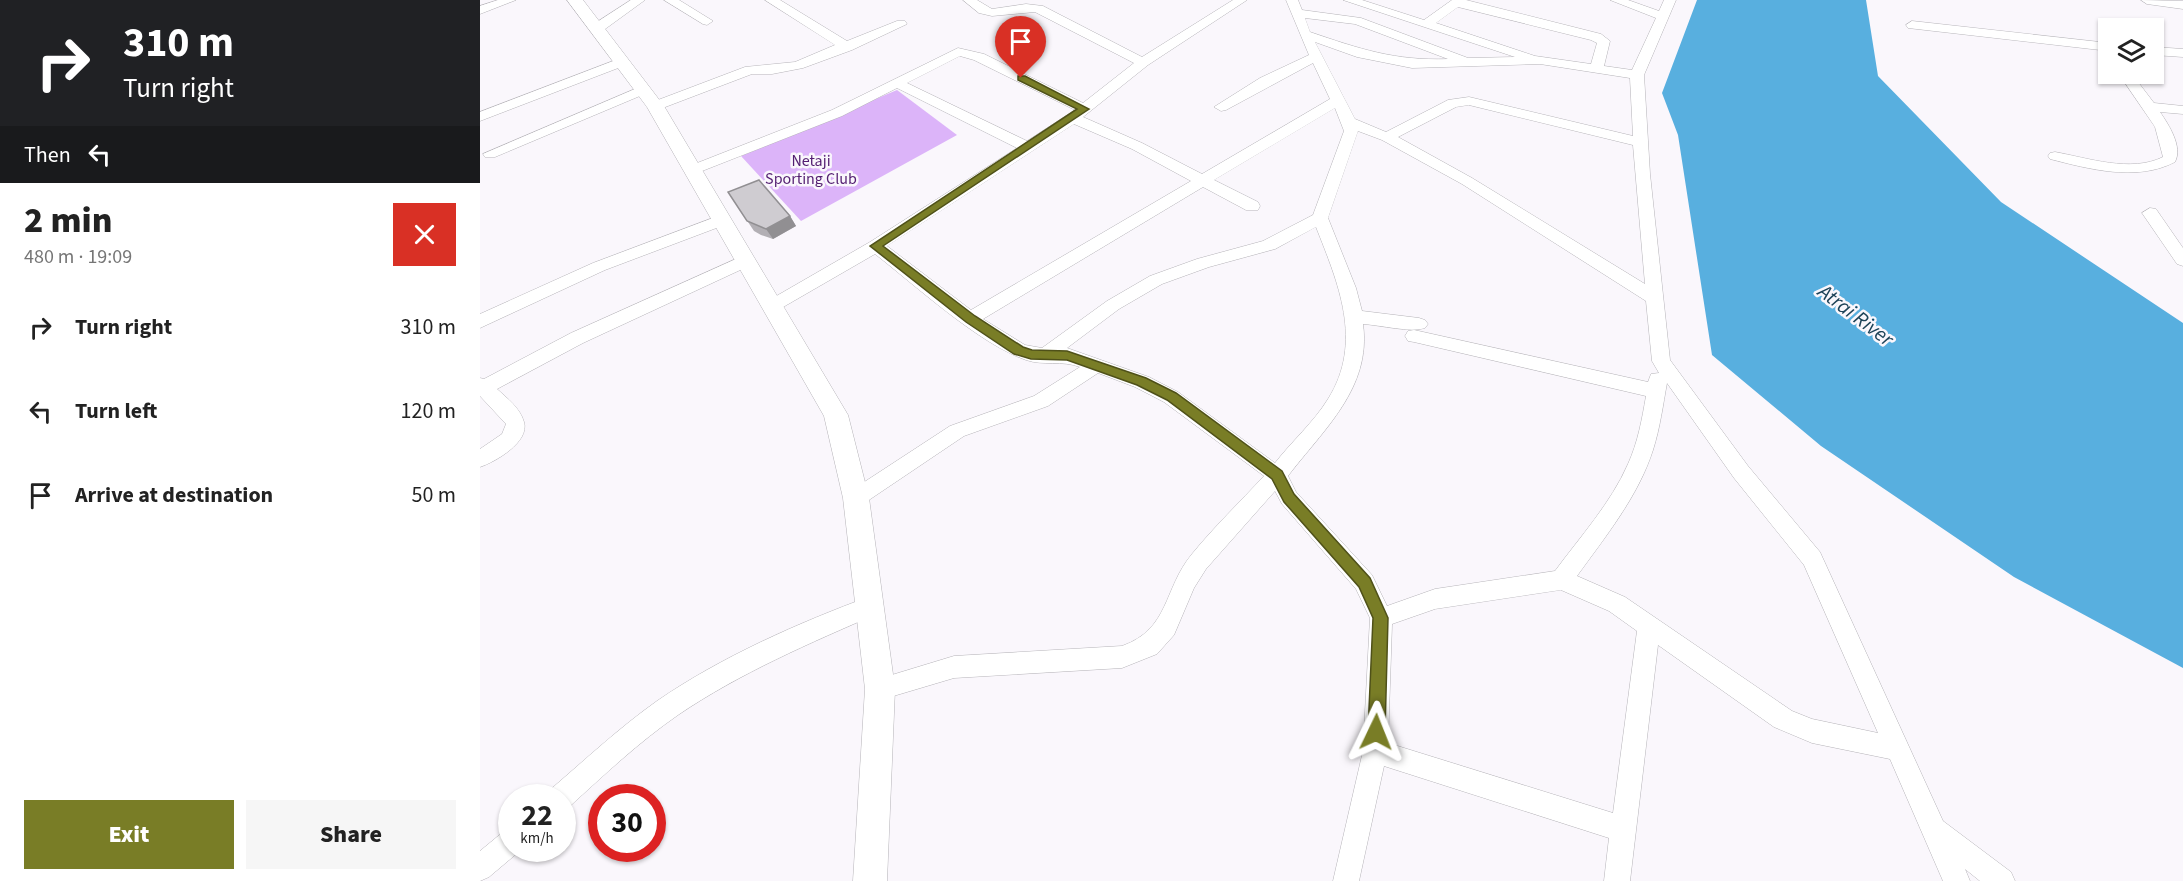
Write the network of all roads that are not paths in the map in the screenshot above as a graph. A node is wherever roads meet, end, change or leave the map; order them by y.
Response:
1 (510, 0) edge
2 (575, 0) edge
3 (639, 0) edge
4 (670, 0) edge
5 (771, 0) edge
6 (969, 0) edge
7 (1242, 0) edge
8 (1349, 0) edge
9 (1504, 0) edge
10 (1616, 0) edge
11 (1670, 0) edge
12 (2147, 0) edge
13 (1458, 1) edge
14 (2183, 5) edge
15 (1294, 7) edge
16 (480, 10) edge
17 (1496, 11) junction
18 (1662, 16) junction
19 (707, 21) dead end
20 (901, 24) dead end
21 (1425, 25) junction
22 (1912, 26) dead end
23 (596, 29) junction
24 (1305, 34) junction
25 (847, 47) junction
26 (2098, 48) edge
27 (2164, 52) edge
28 (2183, 53) edge
29 (1316, 56) junction
30 (1540, 60) junction
31 (621, 62) junction
32 (1143, 62) junction
33 (1472, 63) junction
34 (1597, 68) junction
35 (1637, 75) junction
36 (897, 83) junction
37 (2133, 84) edge
38 (649, 98) junction
39 (1338, 100) junction
40 (1221, 107) dead end
41 (2150, 107) junction
42 (2183, 110) edge
43 (1078, 114) junction
44 (480, 117) edge
45 (1349, 122) junction
46 (1387, 137) junction
47 (1642, 143) junction
48 (1027, 147) junction
49 (490, 154) dead end
50 (2055, 156) dead end
51 (692, 170) junction
52 (1202, 179) junction
53 (1252, 206) dead end
54 (2150, 213) dead end
55 (1320, 218) junction
56 (721, 220) junction
57 (876, 246) junction
58 (2182, 256) edge
59 (745, 261) junction
60 (1654, 298) junction
61 (772, 306) junction
62 (1355, 317) junction
63 (970, 319) junction
64 (480, 322) edge
65 (1046, 355) junction
66 (1661, 361) junction
67 (1097, 365) junction
68 (481, 386) edge
69 (1655, 391) junction
70 (480, 459) edge
71 (1277, 475) junction
72 (856, 498) junction
73 (1561, 580) junction
74 (871, 606) junction
75 (1381, 618) junction
76 (1649, 626) junction
77 (880, 689) junction
78 (1899, 749) junction
79 (1376, 751) junction
80 (576, 784) edge
81 (1623, 829) junction
82 (1935, 829) junction
83 (498, 853) edge
84 (480, 868) edge
85 (870, 881) edge
86 (1346, 881) edge
87 (1617, 881) edge
88 (1957, 881) edge
89 (2002, 881) edge

1 - 16 street
2 - 23 street
3 - 23 street
4 - 19 street
5 - 25 street
6 - 32 street
7 - 32 street
8 - 21 street
9 - 17 street
10 - 18 street
11 - 18 street
12 - 14 street
13 - 17 street
13 - 21 street
15 - 24 street
15 - 33 street
17 - 34 street
18 - 35 street
20 - 25 street
21 - 30 street
22 - 26 street
23 - 31 street
24 - 29 street
24 - 33 street
25 - 38 street
27 - 28 street
29 - 39 street
29 - 40 street
30 - 33 street
30 - 34 street
31 - 38 street
31 - 44 street
32 - 43 street
34 - 35 street
35 - 47 street
36 - 43 street
36 - 48 street
36 - 51 street
37 - 41 street
38 - 49 street
38 - 51 street
39 - 45 street
39 - 52 street
41 - 42 street
41 - 50 street
43 - 48 street
43 - 52 street
45 - 46 street
45 - 55 street
46 - 47 street
46 - 60 street
47 - 60 street
48 - 57 street
51 - 56 street
52 - 53 street
52 - 63 street
54 - 58 street
55 - 62 street
55 - 65 street
56 - 59 street
56 - 64 street
57 - 61 street
57 - 63 street
59 - 61 street
59 - 68 street
60 - 66 street
61 - 72 street
62 - 69 street
62 - 71 street
63 - 65 street
65 - 67 street
66 - 69 street
66 - 78 street
67 - 71 street
67 - 72 street
68 - 70 street
69 - 73 street
71 - 75 street
71 - 77 street
72 - 74 street
73 - 75 street
73 - 76 street
74 - 77 street
74 - 80 street
75 - 79 street
76 - 78 street
76 - 81 street
77 - 85 street
78 - 82 street
79 - 81 street
79 - 86 street
81 - 87 street
82 - 88 street
82 - 89 street
83 - 84 street

